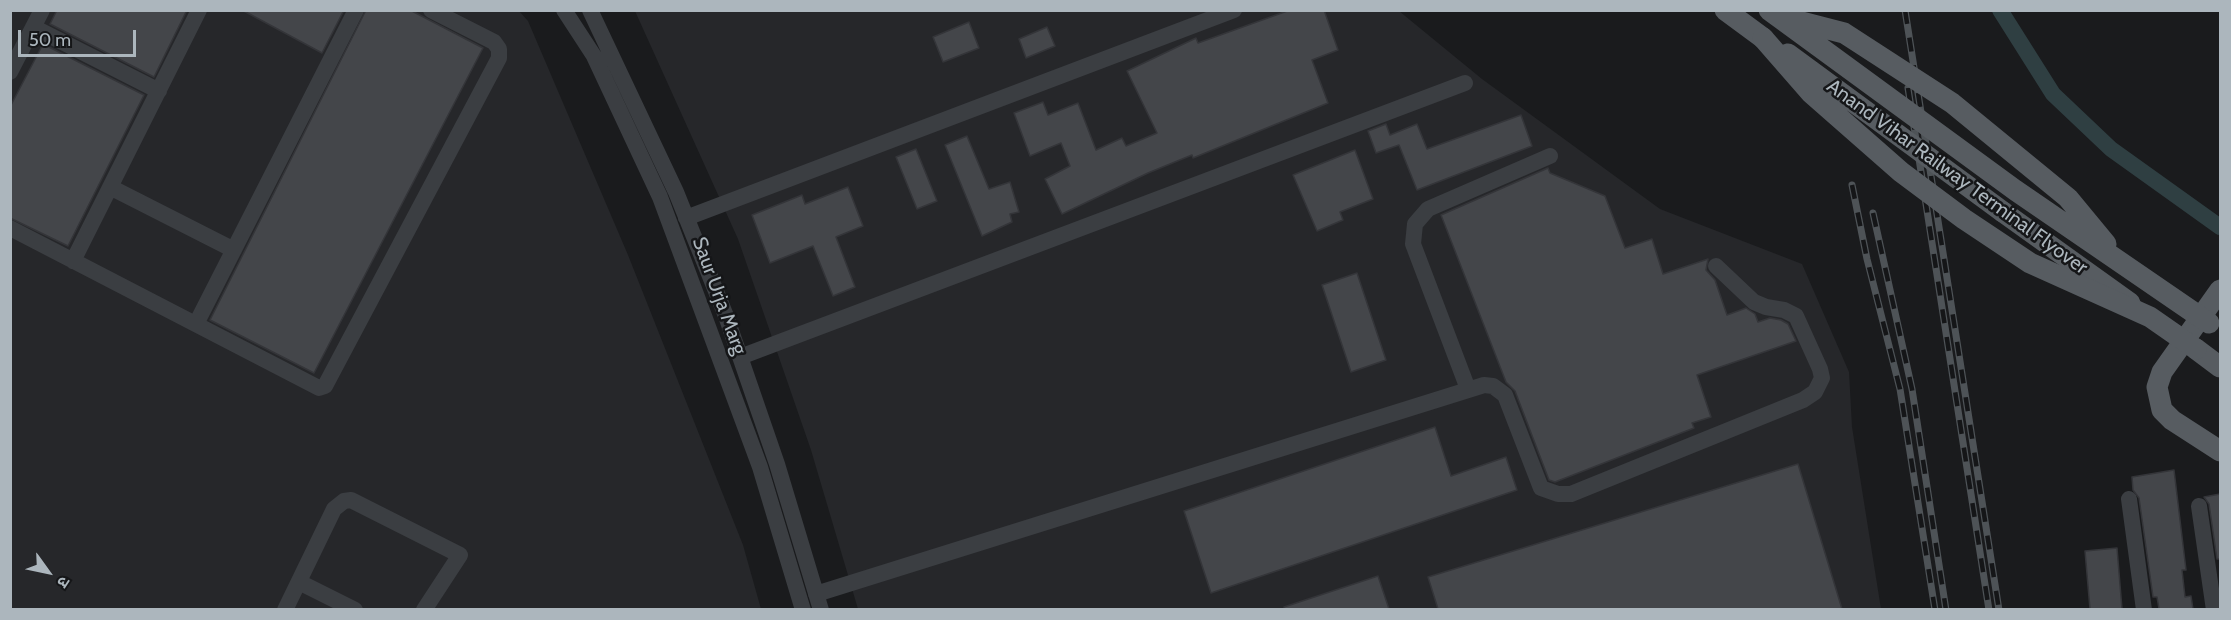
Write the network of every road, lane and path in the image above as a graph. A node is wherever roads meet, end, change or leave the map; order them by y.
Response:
1 (42, 10) edge
2 (199, 10) edge
3 (356, 10) edge
4 (431, 10) edge
5 (564, 10) edge
6 (590, 10) edge
7 (1234, 10) edge
8 (1725, 10) edge
9 (1772, 13) edge
10 (33, 27) junction
11 (1763, 38) junction
12 (10, 72) edge
13 (1465, 83) dead end
14 (159, 91) junction
15 (1550, 156) dead end
16 (110, 187) junction
17 (686, 218) junction
18 (10, 228) edge
19 (234, 250) junction
20 (73, 261) junction
21 (2121, 264) junction
22 (1716, 266) dead end
23 (2220, 290) edge
24 (717, 293) junction
25 (698, 301) junction
26 (2150, 317) junction
27 (196, 324) junction
28 (2215, 328) edge
29 (740, 357) junction
30 (2220, 367) edge
31 (1468, 389) junction
32 (2220, 451) edge
33 (2129, 499) dead end
34 (2199, 506) dead end
35 (299, 582) junction
36 (818, 602) edge
37 (285, 609) edge
38 (355, 609) edge
39 (424, 609) edge
40 (803, 609) edge
41 (2144, 609) edge
42 (2214, 609) edge

1 - 10 street
2 - 14 street
3 - 19 street
4 - 27 street
5 - 25 street, Saur Urja Marg
6 - 17 street, Saur Urja Marg
7 - 17 street
8 - 11 main road, Anand Vihar Railway Terminal Flyover
9 - 21 main road, Anand Vihar Railway Terminal Flyover, bridge
9 - 21 main road, Anand Vihar Railway Terminal Flyover, bridge
10 - 12 street
10 - 14 street
11 - 26 main road, Anand Vihar Railway Terminal Flyover, bridge
11 - 26 main road, Anand Vihar Railway Terminal Flyover, bridge
13 - 29 street
14 - 16 street
15 - 31 street
16 - 19 street
16 - 20 street
17 - 24 street, Saur Urja Marg
18 - 20 street
19 - 27 street
20 - 27 street
21 - 28 main road, Anand Vihar Railway Terminal Flyover, bridge
22 - 31 street
23 - 32 main road
24 - 25 street
24 - 29 street, Saur Urja Marg
25 - 40 street, Saur Urja Marg
26 - 30 main road, Anand Vihar Railway Terminal Flyover, bridge
29 - 36 street, Saur Urja Marg
31 - 36 street
33 - 41 street
34 - 42 street
35 - 37 street
35 - 38 street
35 - 39 street

